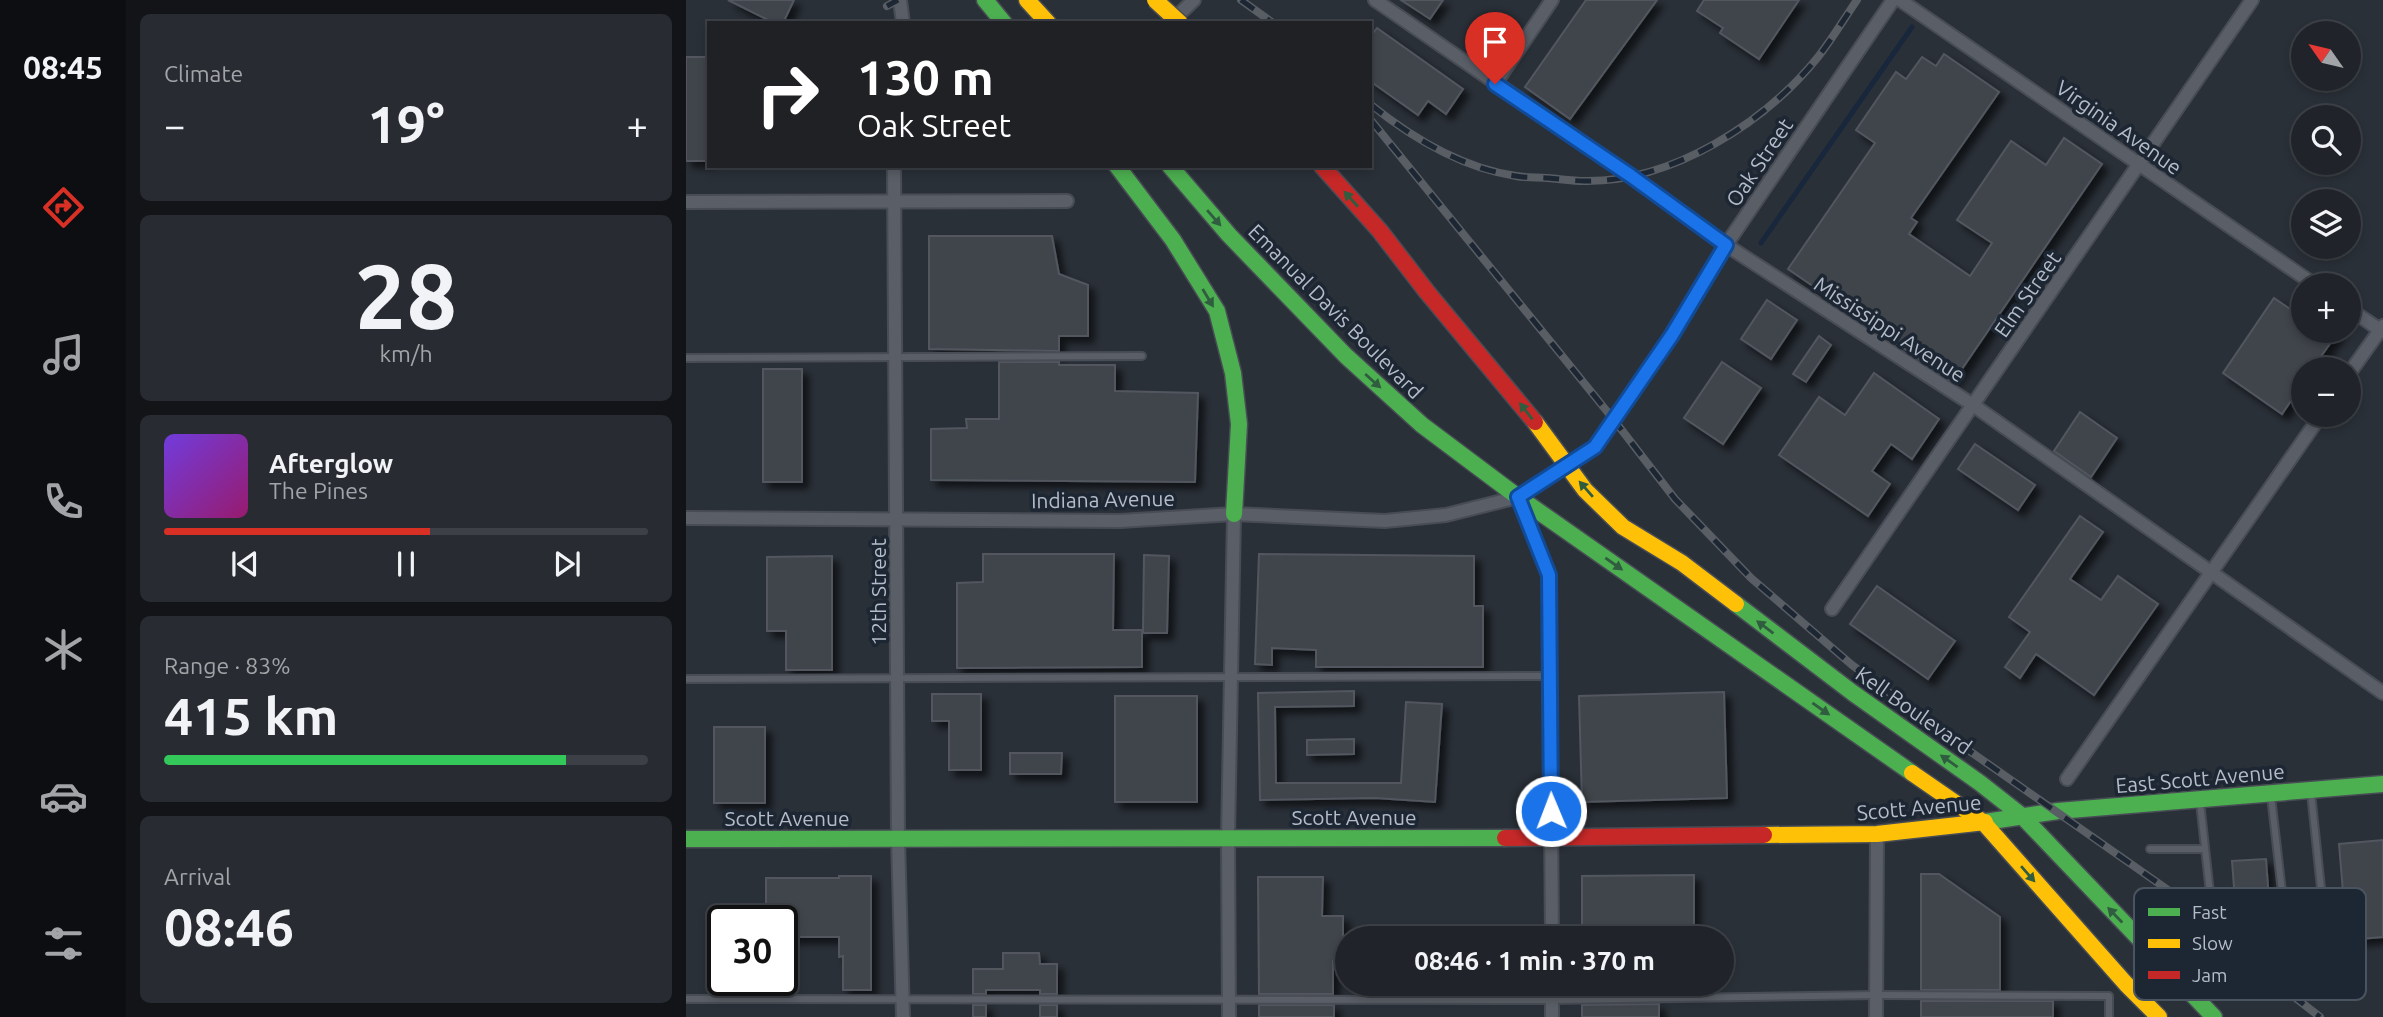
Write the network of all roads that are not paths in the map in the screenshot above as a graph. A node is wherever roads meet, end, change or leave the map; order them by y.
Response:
1 (900, 0) edge
2 (985, 0) edge
3 (1027, 0) edge
4 (1155, 0) edge
5 (1194, 0) edge
6 (1375, 0) edge
7 (1552, 0) edge
8 (1893, 0) edge
9 (1900, 0) edge
10 (2252, 0) edge
11 (903, 21) edge
12 (1002, 21) edge
13 (1046, 21) edge
14 (1172, 21) edge
15 (1178, 21) edge
16 (1495, 84) junction
17 (2139, 164) junction
18 (894, 168) edge
19 (1119, 168) edge
20 (1172, 168) edge
21 (1324, 168) edge
22 (895, 201) junction
23 (1067, 201) dead end
24 (686, 202) edge
25 (1726, 245) junction
26 (2298, 273) edge
27 (2361, 316) edge
28 (2382, 329) edge
29 (1142, 356) dead end
30 (896, 357) junction
31 (2361, 357) edge
32 (686, 358) edge
33 (1973, 405) junction
34 (2312, 427) edge
35 (1567, 465) junction
36 (1518, 497) junction
37 (1234, 514) junction
38 (686, 518) edge
39 (897, 520) junction
40 (2210, 572) junction
41 (1832, 609) dead end
42 (1550, 676) junction
43 (1230, 677) junction
44 (898, 678) junction
45 (686, 679) edge
46 (2383, 693) edge
47 (2067, 779) dead end
48 (2383, 784) edge
49 (2310, 790) junction
50 (2271, 794) junction
51 (2200, 800) junction
52 (2022, 816) junction
53 (1983, 822) junction
54 (1877, 834) junction
55 (1228, 838) junction
56 (1551, 838) junction
57 (686, 839) edge
58 (898, 839) junction
59 (2150, 849) dead end
60 (2205, 849) junction
61 (2209, 888) edge
62 (2282, 888) edge
63 (2320, 888) edge
64 (1552, 926) edge
65 (2134, 933) edge
66 (2134, 992) edge
67 (1876, 995) junction
68 (1552, 996) edge
69 (903, 998) junction
70 (686, 999) edge
71 (1229, 999) junction
72 (1552, 1000) junction
73 (2142, 1000) edge
74 (2198, 1000) edge
75 (903, 1017) edge
76 (1229, 1017) edge
77 (1552, 1017) edge
78 (1876, 1017) edge
79 (2109, 1017) edge
80 (2159, 1017) edge
81 (2214, 1017) edge

1 - 11 street
2 - 12 main road
3 - 13 main road
4 - 15 main road, bridge
5 - 14 street
6 - 16 street, Mississippi Avenue
7 - 16 street
8 - 25 street, Oak Street
9 - 17 street, Virginia Avenue
10 - 17 street, Elm Street
16 - 25 street, Mississippi Avenue
17 - 26 street, Virginia Avenue
17 - 33 street, Elm Street
18 - 22 street, 12th Street
19 -> 37 main road
20 -> 36 main road, Emanual Davis Boulevard
35 -> 21 main road
22 - 23 street
22 - 24 street
22 - 30 street, 12th Street
25 - 33 street, Mississippi Avenue
25 - 35 street, Oak Street
27 - 28 street
28 - 31 street
29 - 30 lane
30 - 32 lane
30 - 39 street, 12th Street
33 - 40 street, Mississippi Avenue
33 - 41 street, Elm Street
34 - 40 street
35 - 36 street, Oak Street
52 -> 35 main road, Kell Boulevard
36 - 37 street, Indiana Avenue
36 - 42 street
36 -> 53 main road
37 - 39 street, Indiana Avenue
37 - 43 street
38 - 39 street, Indiana Avenue
39 - 44 street, 12th Street
40 - 46 street, Mississippi Avenue
40 - 47 street
42 - 43 lane
42 - 56 street
43 - 44 lane
43 - 55 street
44 - 45 lane
44 - 58 street, 12th Street
48 - 49 main road, East Scott Avenue
49 - 50 main road, East Scott Avenue
49 - 63 lane
50 - 51 main road, East Scott Avenue
50 - 62 lane
51 - 52 main road, East Scott Avenue
51 - 60 lane
52 - 53 main road, Scott Avenue
65 -> 52 main road, Kell Boulevard
53 - 54 main road, Scott Avenue
53 -> 66 main road
54 - 56 main road, Scott Avenue
54 - 67 street
55 - 56 main road, Scott Avenue
55 - 58 main road, Scott Avenue
55 - 71 street
56 - 64 street
57 - 58 main road, Scott Avenue
58 - 69 street, 12th Street
59 - 60 lane
60 - 61 lane
67 - 72 lane
67 - 78 street
67 - 79 lane
68 - 72 street
69 - 70 lane
69 - 71 lane
69 - 75 street, 12th Street
71 - 72 lane
71 - 76 street
72 - 77 street
73 -> 80 main road
81 -> 74 main road, Kell Boulevard

